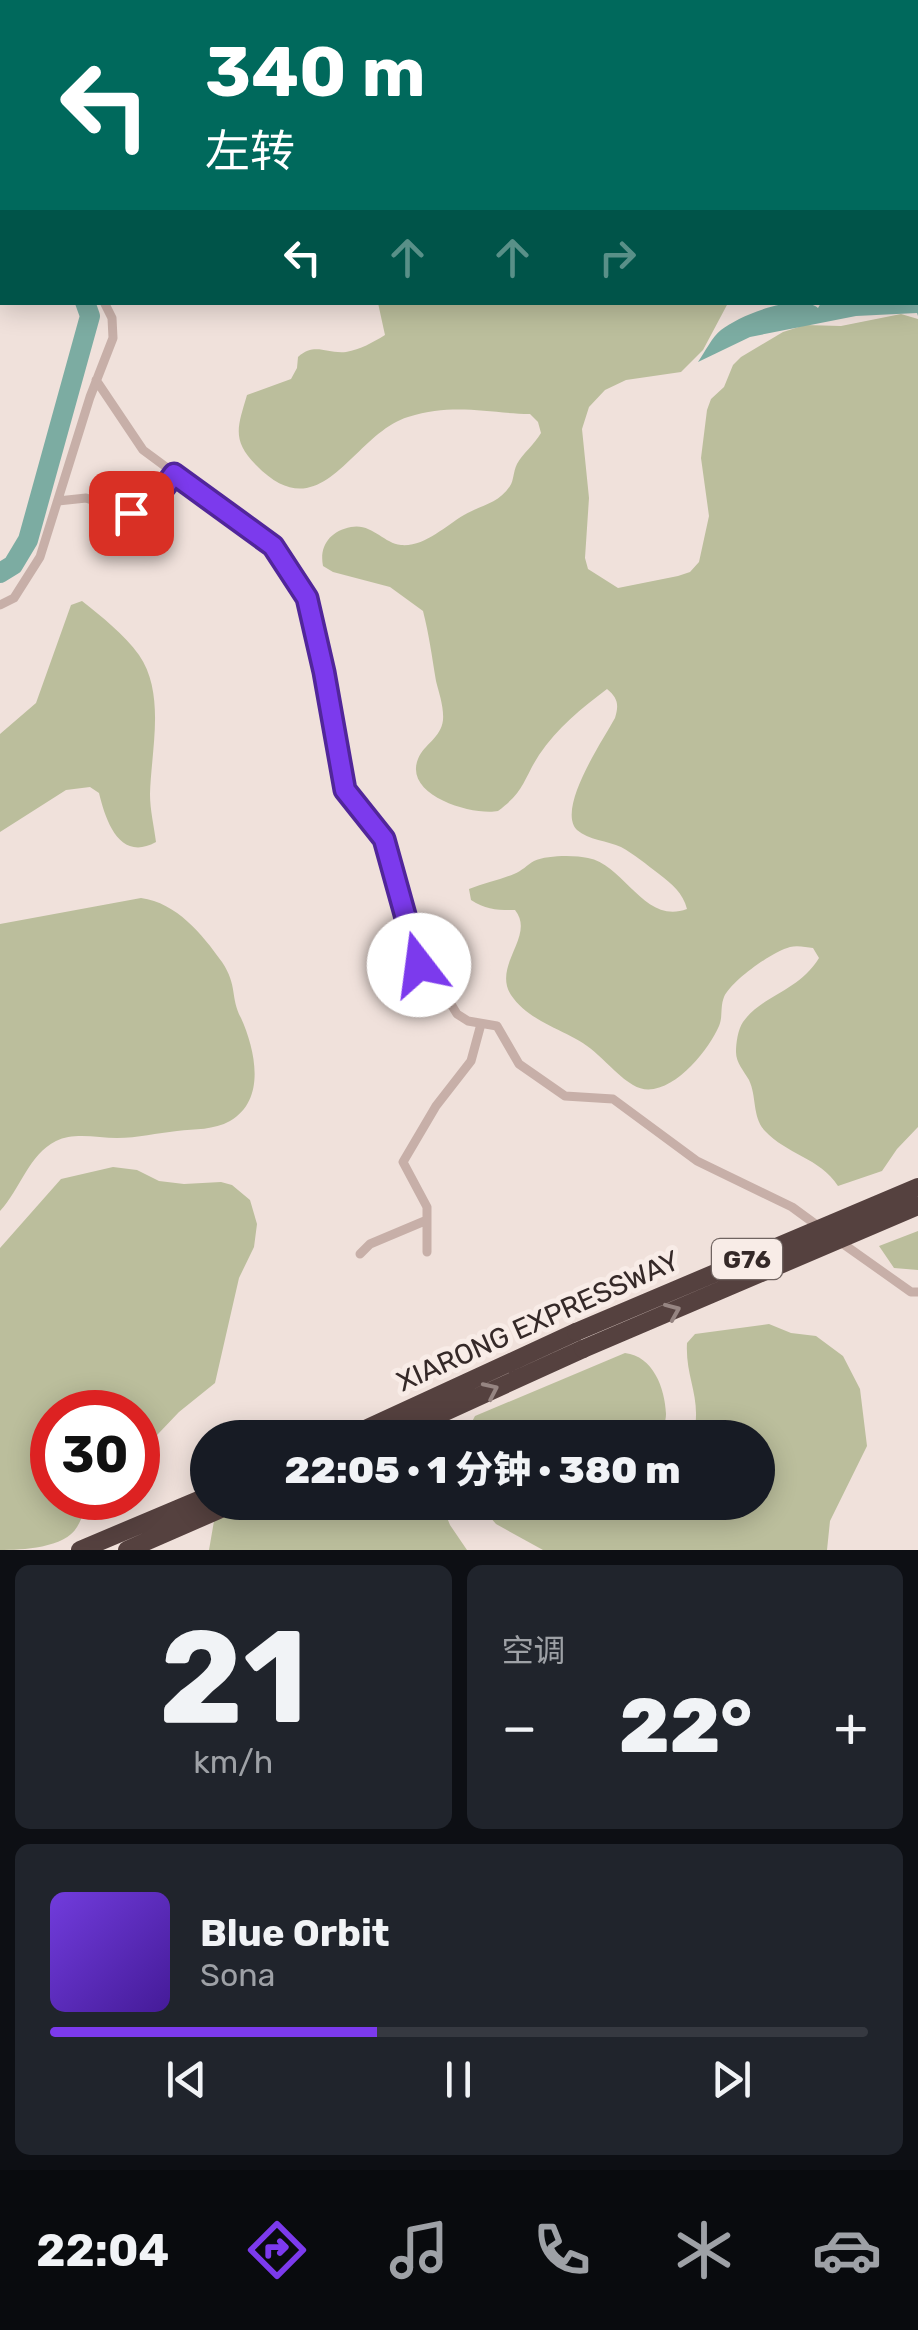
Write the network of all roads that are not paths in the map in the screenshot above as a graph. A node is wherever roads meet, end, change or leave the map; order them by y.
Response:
1 (106, 305) edge
2 (96, 380) junction
3 (174, 474) junction
4 (58, 500) junction
5 (0, 605) edge
6 (481, 1024) junction
7 (918, 1187) edge
8 (918, 1206) edge
9 (427, 1220) junction
10 (427, 1252) dead end
11 (360, 1254) dead end
12 (918, 1292) edge
13 (579, 1340) junction
14 (527, 1362) junction
15 (389, 1420) edge
16 (421, 1420) edge
17 (190, 1504) edge
18 (196, 1520) edge
19 (80, 1550) edge
20 (127, 1550) edge

1 - 2 street
2 - 3 street
2 - 4 street
3 - 4 street
3 - 6 street
4 - 5 street
6 - 9 street
6 - 12 street
7 - 13 highway, XIARONG EXPRESSWAY / G76, bridge
13 -> 8 highway, XIARONG EXPRESSWAY / G76, bridge
9 - 10 street
9 - 11 street
13 - 14 highway, XIARONG EXPRESSWAY / G76
14 - 15 highway, XIARONG EXPRESSWAY / G76
16 -> 14 highway, XIARONG EXPRESSWAY / G76
17 - 19 highway
18 - 20 highway

